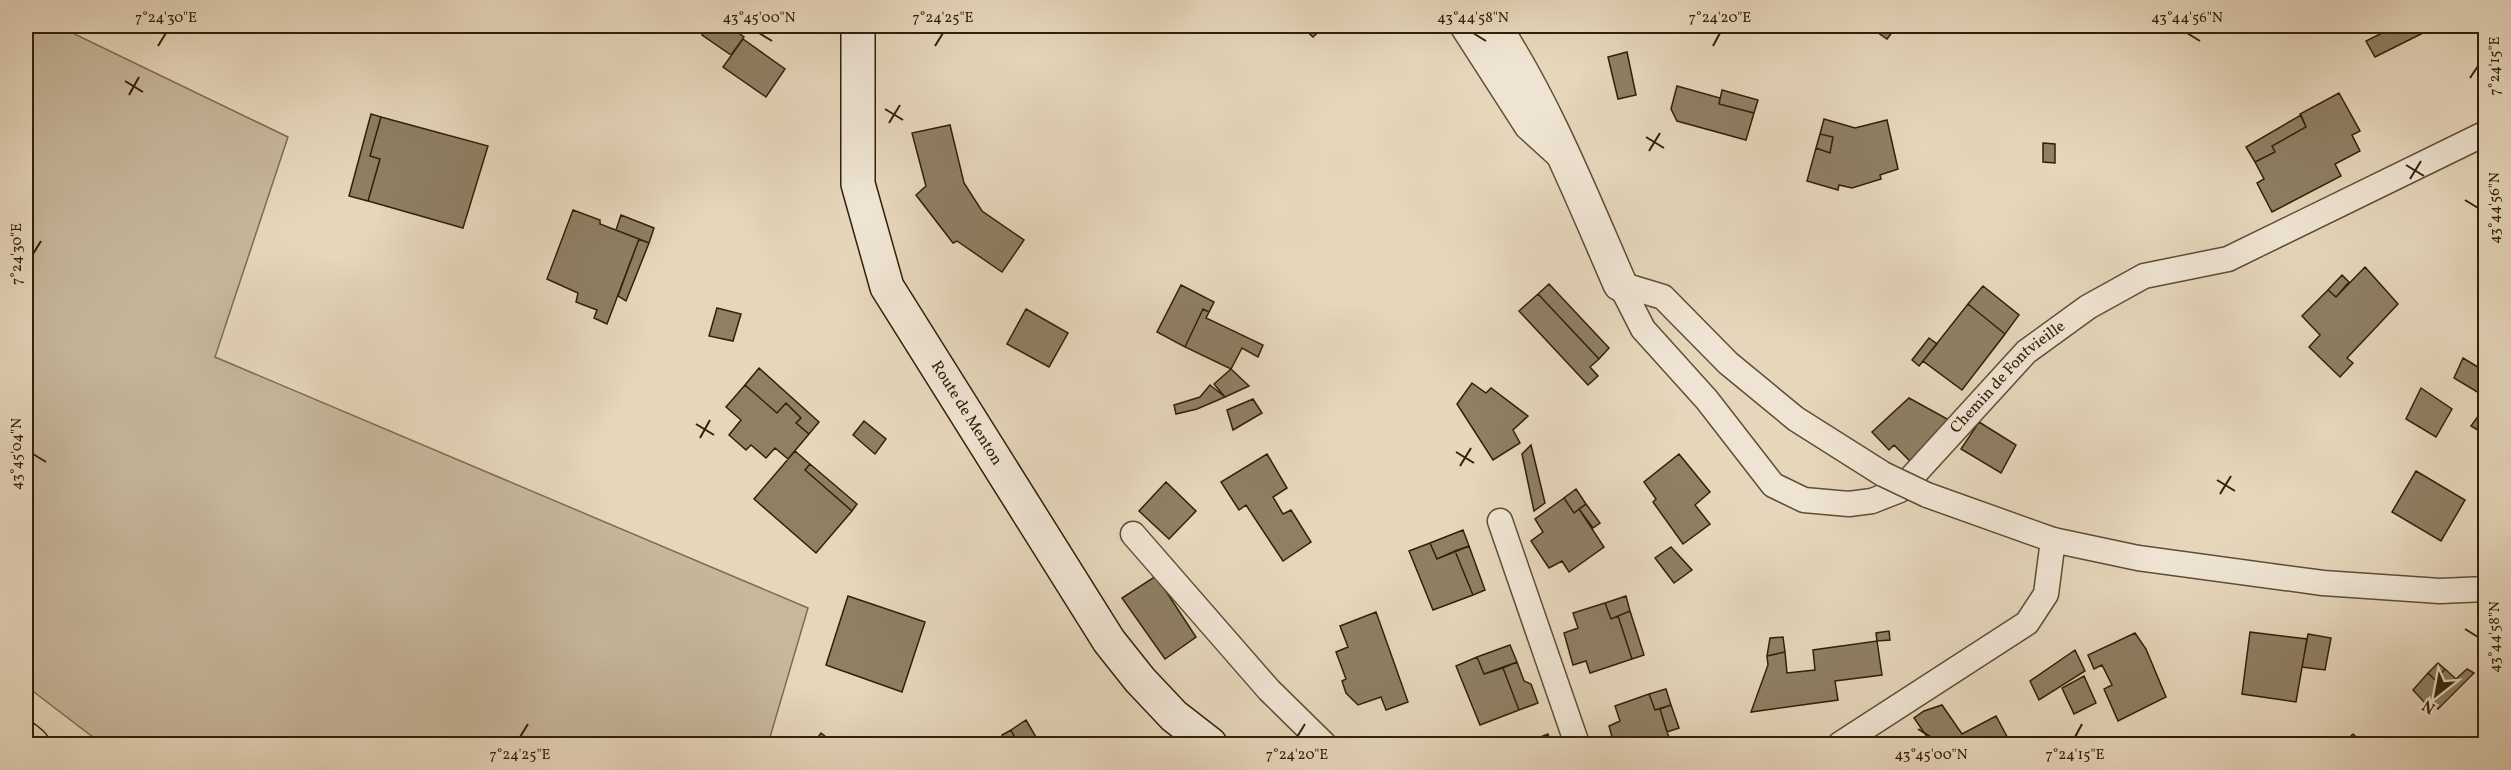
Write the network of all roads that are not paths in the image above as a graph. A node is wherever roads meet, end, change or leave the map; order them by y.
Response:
1 (858, 26) edge
2 (1462, 26) edge
3 (1494, 26) edge
4 (2486, 133) edge
5 (1566, 163) junction
6 (1620, 284) junction
7 (1500, 521) dead end
8 (1133, 534) dead end
9 (2053, 540) junction
10 (2486, 590) edge
11 (26, 739) edge
12 (32, 744) edge
13 (1210, 744) edge
14 (1324, 744) edge
15 (1577, 744) edge
16 (1840, 744) edge

1 - 13 main road, Route de Menton
2 - 5 lane
3 - 5 main road
4 - 6 lane, Chemin de Fontvieille
5 - 6 main road
6 - 9 lane, bridge
7 - 15 lane
8 - 14 lane
9 - 10 lane
9 - 16 lane
11 - 12 highway

